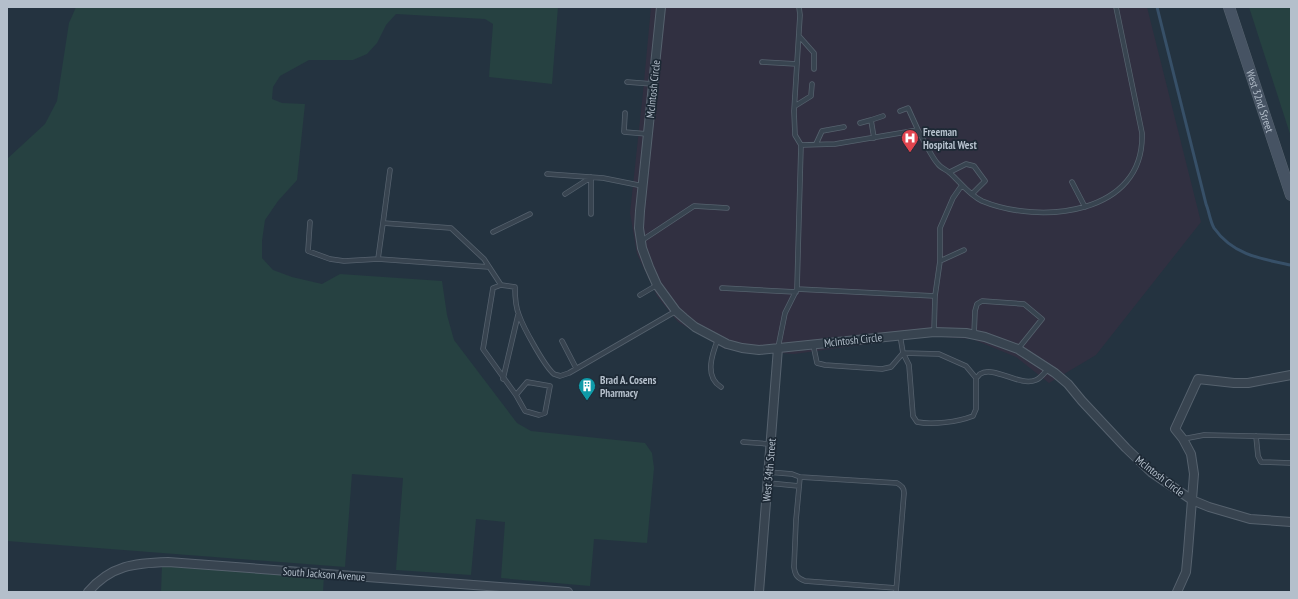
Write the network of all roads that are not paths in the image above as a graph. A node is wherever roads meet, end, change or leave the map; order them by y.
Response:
1 (661, 7) edge
2 (799, 7) edge
3 (1116, 7) edge
4 (1229, 7) edge
5 (799, 36) junction
6 (762, 62) dead end
7 (797, 64) junction
8 (814, 69) dead end
9 (627, 82) dead end
10 (653, 84) junction
11 (812, 84) dead end
12 (795, 106) junction
13 (900, 111) dead end
14 (625, 113) dead end
15 (883, 116) dead end
16 (871, 120) junction
17 (860, 123) dead end
18 (844, 127) dead end
19 (918, 130) junction
20 (648, 134) junction
21 (874, 138) junction
22 (816, 144) junction
23 (801, 145) junction
24 (390, 170) dead end
25 (950, 172) junction
26 (547, 174) dead end
27 (591, 177) junction
28 (1072, 182) dead end
29 (962, 185) junction
30 (643, 186) junction
31 (565, 194) dead end
32 (972, 194) junction
33 (1291, 195) edge
34 (1086, 207) junction
35 (727, 208) dead end
36 (530, 214) dead end
37 (591, 214) dead end
38 (310, 222) dead end
39 (383, 223) junction
40 (494, 232) dead end
41 (641, 241) junction
42 (964, 250) dead end
43 (378, 259) junction
44 (940, 261) junction
45 (489, 267) junction
46 (501, 285) junction
47 (657, 285) junction
48 (722, 288) dead end
49 (796, 291) junction
50 (640, 295) dead end
51 (935, 296) junction
52 (676, 311) junction
53 (519, 314) junction
54 (934, 332) junction
55 (900, 335) junction
56 (974, 335) junction
57 (718, 339) junction
58 (562, 341) dead end
59 (813, 344) junction
60 (778, 348) junction
61 (1018, 349) junction
62 (903, 353) junction
63 (576, 368) junction
64 (1048, 369) junction
65 (1291, 375) edge
66 (976, 378) junction
67 (503, 379) junction
68 (721, 387) dead end
69 (516, 396) junction
70 (1256, 436) junction
71 (1291, 437) edge
72 (1183, 439) junction
73 (744, 442) dead end
74 (771, 444) junction
75 (1291, 463) edge
76 (768, 472) junction
77 (800, 477) junction
78 (767, 483) junction
79 (799, 486) junction
80 (1192, 500) junction
81 (1291, 522) edge
82 (466, 588) edge
83 (896, 590) edge
84 (88, 592) edge
85 (568, 592) edge
86 (759, 592) edge
87 (1177, 592) edge

1 - 10 street, McIntosh Circle
2 - 5 lane
3 - 34 lane
4 - 33 main road, West 32nd Street
5 - 7 lane
5 - 8 lane
6 - 7 lane
7 - 12 lane
9 - 10 lane
10 - 20 street, McIntosh Circle
11 - 12 lane
12 - 23 lane
13 - 19 lane
14 - 20 lane
15 - 16 lane
16 - 17 lane
16 - 21 lane
18 - 22 lane
19 - 21 lane
19 - 25 lane
20 - 30 street, McIntosh Circle
21 - 22 lane
22 - 23 lane
23 - 49 lane
24 - 39 lane
25 - 29 lane
25 - 32 lane
26 - 27 lane
27 - 30 lane
27 - 31 lane
27 - 37 lane
28 - 34 lane
29 - 32 lane
29 - 44 lane
30 - 41 street, McIntosh Circle
32 - 34 lane
35 - 41 lane
36 - 40 lane
38 - 43 lane
39 - 43 lane
39 - 45 lane
41 - 47 street, McIntosh Circle
42 - 44 lane
43 - 45 lane
44 - 51 lane
45 - 46 lane
46 - 53 lane
46 - 67 lane
47 - 50 lane
47 - 52 street, McIntosh Circle
48 - 49 lane
49 - 51 lane
49 - 60 lane
51 - 54 lane
52 - 57 street, McIntosh Circle
52 - 63 lane
53 - 63 lane
53 - 67 lane
54 - 55 street, McIntosh Circle
54 - 56 street, McIntosh Circle
55 - 59 street, McIntosh Circle
55 - 62 lane
56 - 61 street, McIntosh Circle
56 - 61 lane
57 - 60 street, McIntosh Circle
57 - 68 lane
58 - 63 lane
59 - 60 street, McIntosh Circle
59 - 62 lane
60 - 74 street, West 34th Street
61 - 64 street, McIntosh Circle
62 - 66 lane
62 - 66 lane
64 - 66 lane
64 - 80 street, McIntosh Circle
65 - 72 street
67 - 69 lane
69 - 69 lane
70 - 71 lane
70 - 72 lane
70 - 75 lane
72 - 80 street
73 - 74 lane
74 - 76 street, West 34th Street
76 - 77 lane
76 - 78 street, West 34th Street
77 - 79 lane
77 - 83 lane
78 - 79 lane
78 - 86 street, West 34th Street
79 - 83 lane
80 - 81 street, McIntosh Circle
80 - 87 street
82 - 84 street, South Jackson Avenue
82 - 85 street, South Jackson Avenue

